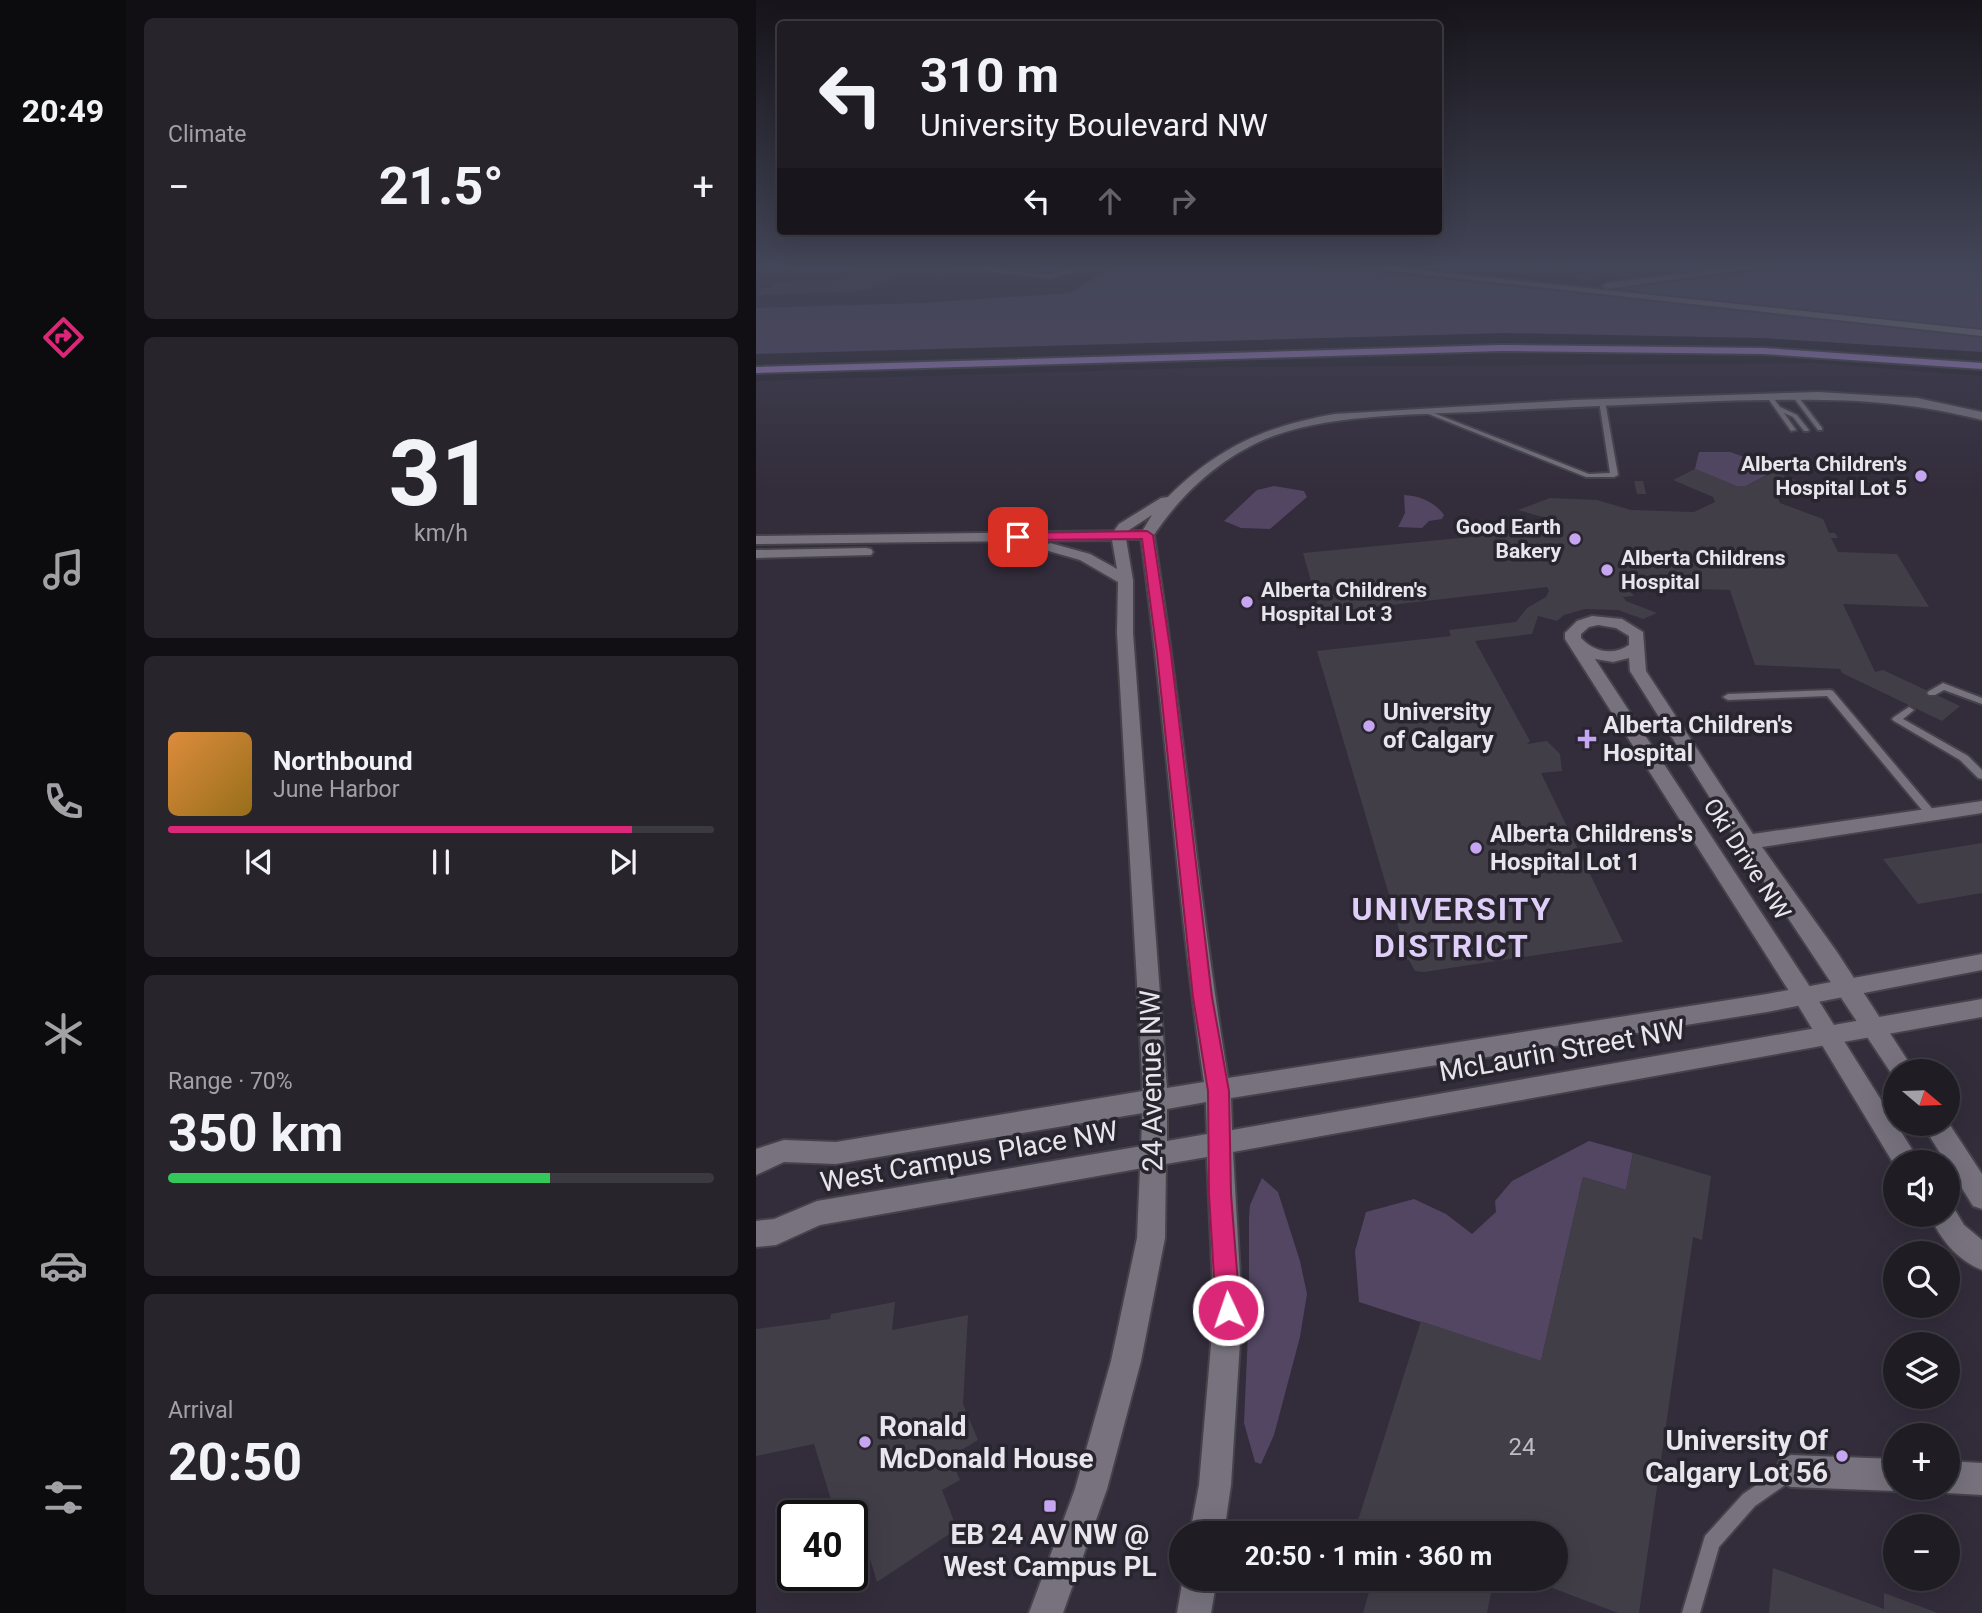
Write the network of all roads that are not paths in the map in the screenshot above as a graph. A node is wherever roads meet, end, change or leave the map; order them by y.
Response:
1 (1470, 341) edge
2 (1651, 341) edge
3 (1982, 358) edge
4 (756, 362) edge
5 (1953, 364) joint
6 (1982, 367) edge
7 (756, 370) edge
8 (1782, 399) junction
9 (1602, 401) junction
10 (1424, 411) junction
11 (1982, 416) edge
12 (1806, 429) dead end
13 (1820, 429) dead end
14 (1793, 430) dead end
15 (1179, 494) junction
16 (756, 540) edge
17 (1147, 540) junction
18 (1120, 541) junction
19 (1050, 547) junction
20 (756, 554) edge
21 (1126, 580) junction
22 (1577, 645) junction
23 (1637, 647) junction
24 (1933, 694) dead end
25 (1728, 697) dead end
26 (1982, 701) edge
27 (1909, 710) dead end
28 (1982, 776) edge
29 (1982, 807) edge
30 (1931, 814) junction
31 (1748, 842) junction
32 (1982, 962) edge
33 (1847, 986) junction
34 (1804, 996) junction
35 (1982, 1008) edge
36 (1872, 1027) junction
37 (1828, 1034) junction
38 (1893, 1059) edge
39 (1218, 1091) junction
40 (1155, 1100) junction
41 (1943, 1136) edge
42 (1219, 1142) junction
43 (1900, 1150) edge
44 (1154, 1156) junction
45 (756, 1163) edge
46 (1982, 1197) edge
47 (1950, 1227) edge
48 (756, 1234) edge
49 (1982, 1257) edge
50 (1791, 1471) joint
51 (1883, 1475) edge
52 (1960, 1478) edge
53 (1982, 1479) edge
54 (1209, 1521) edge
55 (1197, 1591) edge
56 (1046, 1613) edge
57 (1194, 1613) edge
58 (1691, 1613) edge

1 - 4 main road
2 - 3 main road
5 - 6 street
5 - 7 main road
8 - 9 street
8 - 11 street
8 - 12 lane
8 - 13 lane
8 - 14 lane
9 - 10 street
9 - 10 lane
10 - 15 street
15 - 17 street
15 - 18 street
16 - 18 street
17 - 18 street
17 - 39 street, 24 Avenue NW
18 - 19 street
18 - 21 street, 24 Avenue NW
19 - 20 street
19 - 21 street
21 - 40 street, 24 Avenue NW
22 - 23 street
22 - 23 street
22 - 34 street, Oki Drive NW
23 - 31 street, Oki Drive NW
24 - 26 lane
25 - 30 lane
27 - 28 lane
29 - 30 street
30 - 31 street
31 - 33 street, Oki Drive NW
32 - 33 street, McLaurin Street NW
33 - 34 street, McLaurin Street NW
33 - 36 street, Oki Drive NW
34 - 37 street, Oki Drive NW
34 - 39 street, McLaurin Street NW
35 - 36 street, McLaurin Street NW
36 - 37 street, McLaurin Street NW
36 - 38 street, Oki Drive NW
37 - 42 street, McLaurin Street NW
37 - 43 street, Oki Drive NW
39 - 40 street, McLaurin Street NW
39 - 42 street, 24 Avenue NW
40 - 44 street, 24 Avenue NW
40 - 45 street, West Campus Place NW
41 - 46 street
42 - 44 street, McLaurin Street NW
42 - 54 street, 24 Avenue NW
44 - 48 street, West Campus Place NW
44 - 56 street, 24 Avenue NW
47 - 49 street
50 - 51 street
50 - 58 lane
52 - 53 street
55 - 57 street

